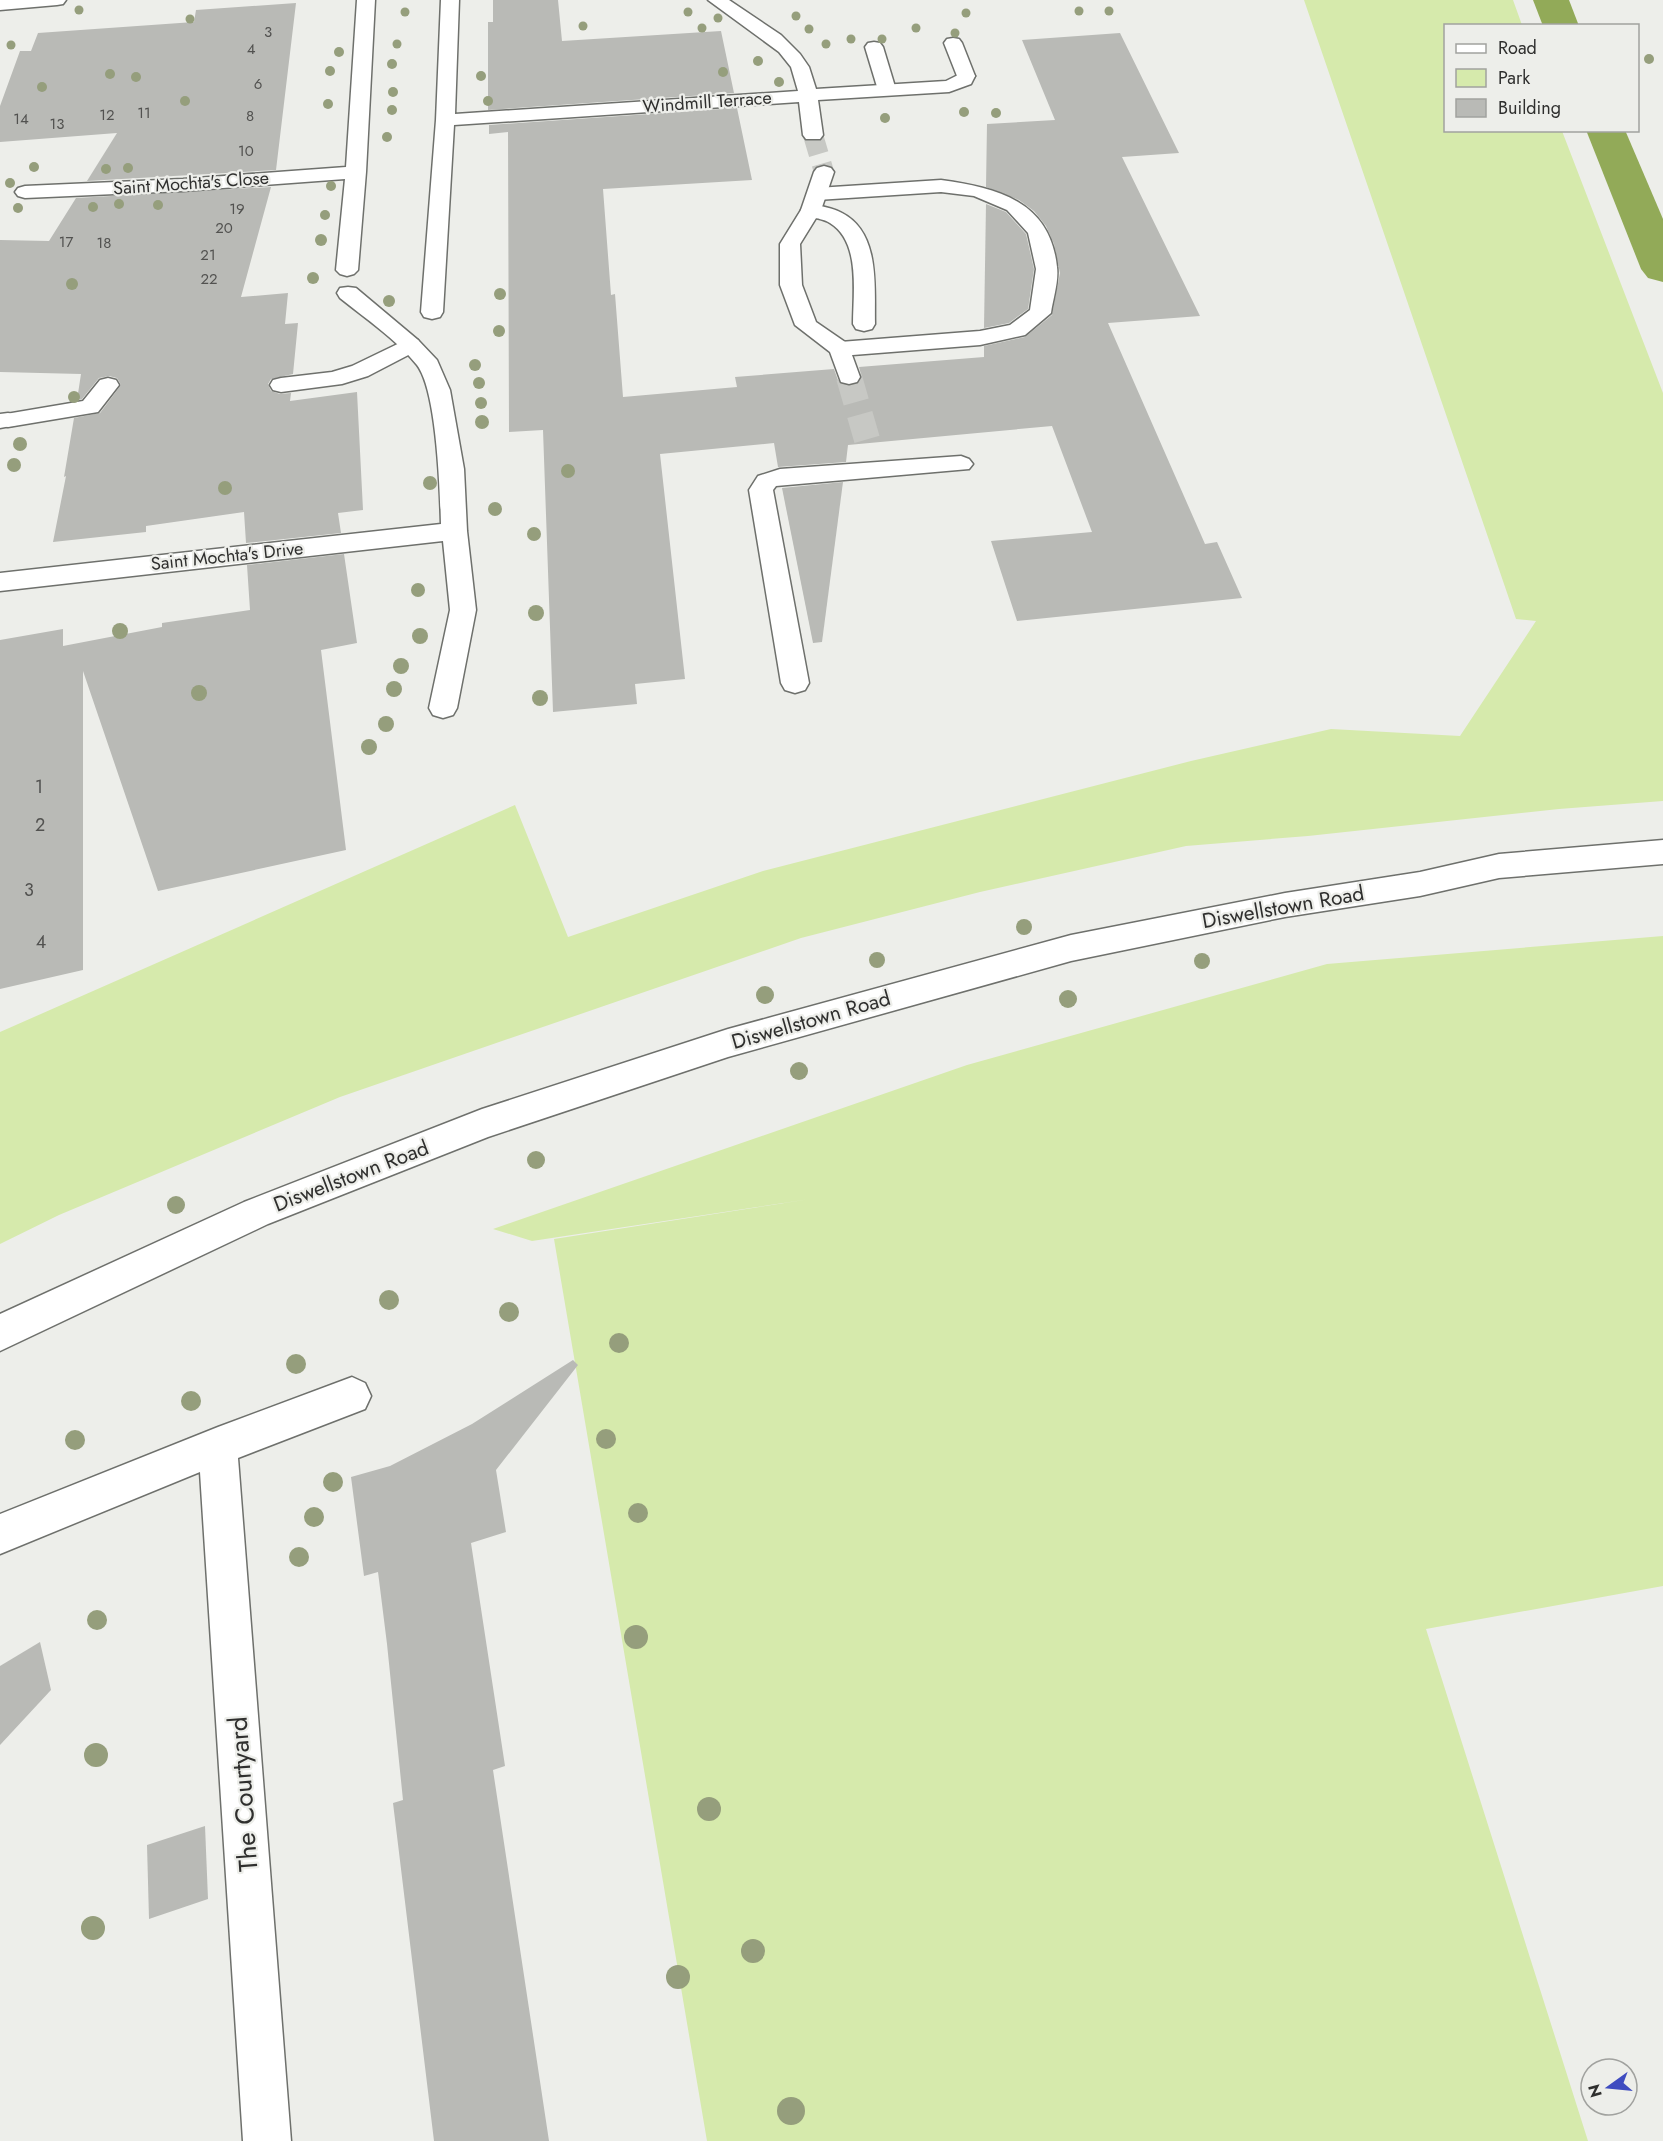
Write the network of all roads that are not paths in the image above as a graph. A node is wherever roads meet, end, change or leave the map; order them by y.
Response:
1 (57, 0) edge
2 (366, 0) edge
3 (450, 0) edge
4 (717, 0) edge
5 (0, 5) edge
6 (953, 43) dead end
7 (874, 47) dead end
8 (888, 90) junction
9 (806, 95) junction
10 (445, 120) junction
11 (813, 135) tunnel mouth
12 (356, 172) junction
13 (824, 172) tunnel mouth
14 (25, 192) dead end
15 (814, 202) junction
16 (432, 312) dead end
17 (864, 324) dead end
18 (410, 345) junction
19 (840, 349) junction
20 (849, 377) tunnel mouth
21 (108, 385) dead end
22 (281, 385) dead end
23 (4, 421) edge
24 (961, 464) dead end
25 (454, 531) junction
26 (0, 582) edge
27 (795, 683) dead end
28 (443, 708) dead end
29 (1663, 852) edge
30 (0, 1333) edge
31 (352, 1396) dead end
32 (218, 1446) junction
33 (0, 1534) edge
34 (267, 2141) edge

1 - 5 street
2 - 12 street
3 - 10 street
4 - 9 street
6 - 8 street, Windmill Terrace
7 - 8 street
8 - 9 street, Windmill Terrace
9 - 10 street, Windmill Terrace
9 - 11 street
10 - 16 street
12 - 14 street, Saint Mochta's Close
12 - 18 street
13 - 15 street
15 - 17 street
15 - 19 street
15 - 19 street
18 - 22 street
18 - 25 street
19 - 20 street
21 - 23 street
24 - 27 street
25 - 26 street, Saint Mochta's Drive
25 - 28 street
29 - 30 street, Diswellstown Road
31 - 32 street
32 - 33 street
32 - 34 street, The Courtyard

